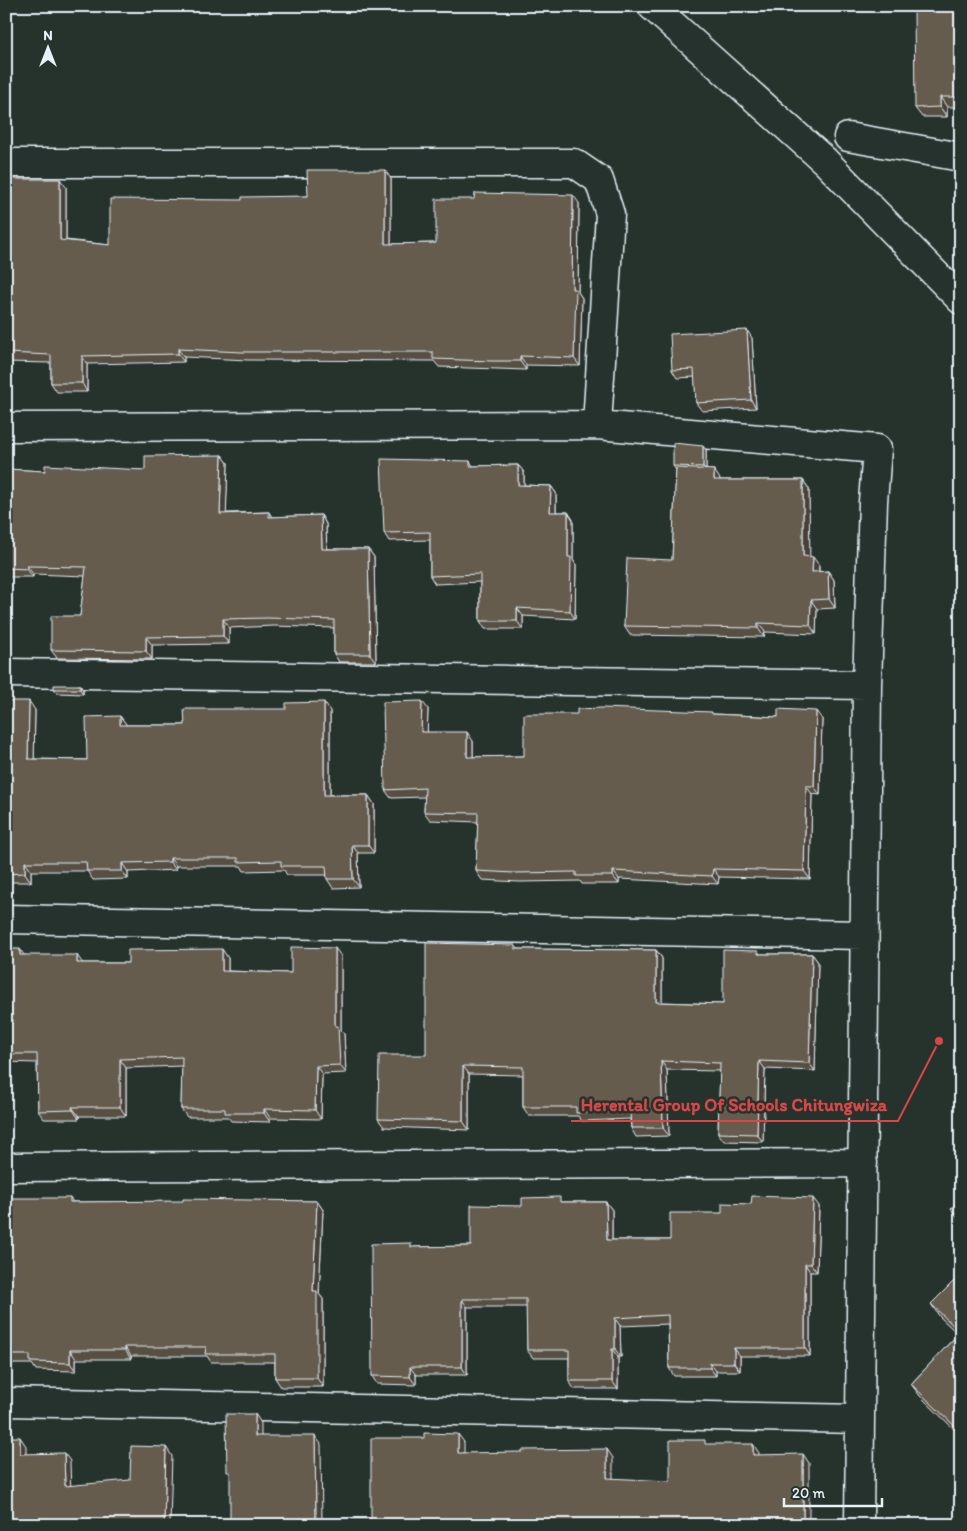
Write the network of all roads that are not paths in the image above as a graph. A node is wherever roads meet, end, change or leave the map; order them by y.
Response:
1 (652, 6) edge
2 (848, 137) dead end
3 (961, 157) edge
4 (6, 163) edge
5 (961, 300) edge
6 (597, 425) junction
7 (6, 427) edge
8 (6, 673) edge
9 (867, 685) junction
10 (6, 919) edge
11 (863, 935) junction
12 (863, 1163) junction
13 (6, 1167) edge
14 (6, 1402) edge
15 (860, 1419) junction
16 (859, 1525) edge

1 - 5 street
2 - 3 street
4 - 6 street
6 - 7 street
6 - 9 street
8 - 9 street
9 - 11 street
10 - 11 street
11 - 12 street
12 - 13 street
12 - 15 street
14 - 15 street
15 - 16 street

